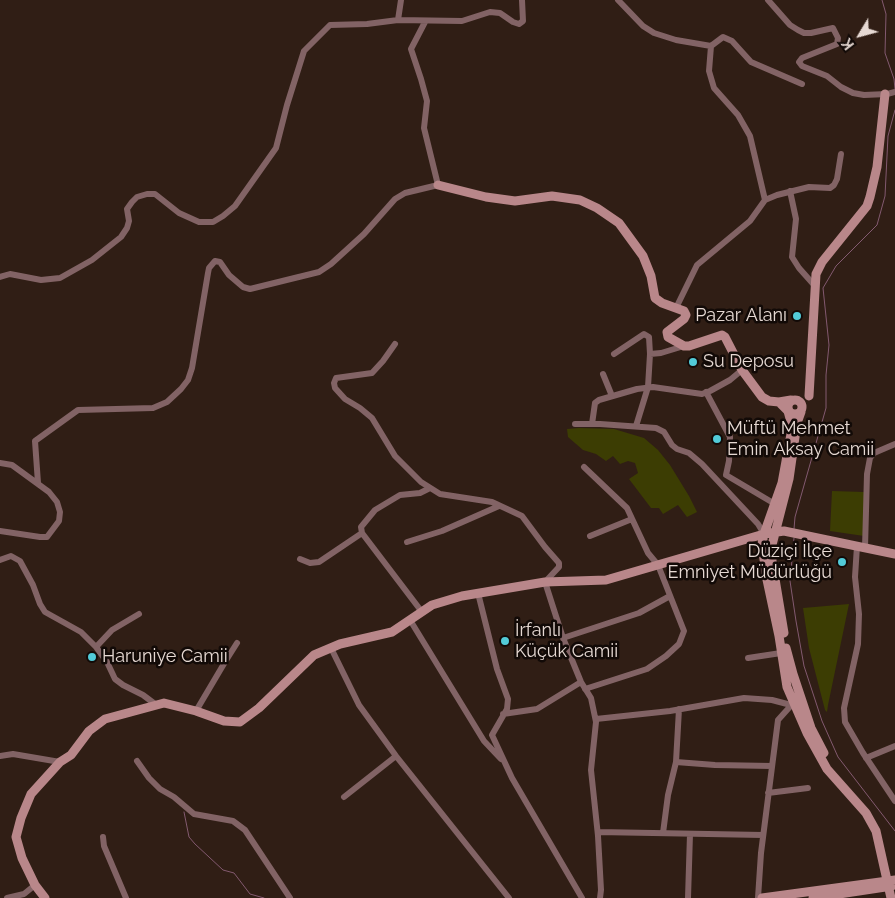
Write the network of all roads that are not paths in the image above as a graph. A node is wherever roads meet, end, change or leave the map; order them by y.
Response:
1 (401, 0) edge
2 (522, 0) edge
3 (618, 0) edge
4 (768, 0) edge
5 (398, 20) junction
6 (425, 22) junction
7 (711, 46) junction
8 (802, 84) dead end
9 (890, 93) edge
10 (841, 154) dead end
11 (438, 185) junction
12 (790, 192) junction
13 (765, 200) junction
14 (0, 277) edge
15 (815, 286) junction
16 (676, 308) junction
17 (395, 344) dead end
18 (684, 346) junction
19 (614, 354) dead end
20 (650, 354) junction
21 (742, 370) junction
22 (603, 374) dead end
23 (648, 387) junction
24 (706, 392) junction
25 (612, 396) junction
26 (779, 402) junction
27 (798, 405) junction
28 (788, 411) junction
29 (575, 424) dead end
30 (592, 424) junction
31 (636, 426) junction
32 (895, 444) edge
33 (0, 463) edge
34 (584, 467) dead end
35 (38, 483) junction
36 (430, 488) junction
37 (775, 504) junction
38 (499, 506) junction
39 (632, 519) junction
40 (0, 531) edge
41 (774, 532) junction
42 (362, 533) junction
43 (764, 534) junction
44 (590, 536) dead end
45 (407, 542) dead end
46 (861, 547) junction
47 (895, 554) edge
48 (300, 559) dead end
49 (0, 560) edge
50 (658, 565) junction
51 (545, 582) junction
52 (478, 593) junction
53 (670, 596) junction
54 (422, 612) junction
55 (139, 614) dead end
56 (410, 620) junction
57 (563, 638) junction
58 (238, 643) dead end
59 (96, 647) junction
60 (331, 648) junction
61 (781, 654) junction
62 (748, 658) dead end
63 (581, 682) junction
64 (585, 689) junction
65 (800, 695) junction
66 (155, 704) junction
67 (792, 704) junction
68 (680, 709) junction
69 (196, 711) junction
70 (503, 714) junction
71 (596, 719) junction
72 (895, 746) edge
73 (0, 756) edge
74 (396, 756) junction
75 (866, 758) junction
76 (137, 761) dead end
77 (60, 762) junction
78 (676, 762) junction
79 (506, 764) junction
80 (772, 766) junction
81 (808, 788) dead end
82 (768, 794) junction
83 (344, 797) dead end
84 (894, 798) edge
85 (598, 832) junction
86 (663, 834) junction
87 (690, 834) junction
88 (763, 835) junction
89 (103, 837) dead end
90 (893, 884) edge
91 (35, 885) junction
92 (860, 895) edge
93 (826, 897) edge
94 (7, 898) edge
95 (45, 898) edge
96 (126, 898) edge
97 (290, 898) edge
98 (509, 898) edge
99 (582, 898) edge
100 (600, 898) edge
101 (688, 898) edge
102 (760, 898) edge
103 (813, 898) edge
104 (891, 898) edge

1 - 5 street
2 - 6 street
3 - 7 street
4 - 9 street
5 - 6 street
5 - 14 street
6 - 11 street
7 - 8 street
7 - 13 street
9 - 15 street
10 - 12 street
11 - 16 street
11 - 35 street
12 - 13 street
12 - 15 street
13 - 16 street
15 - 27 street
16 - 18 street
17 - 36 street
18 - 20 street
18 - 21 street
19 - 20 street
20 - 23 street
21 - 24 street
21 - 26 street
22 - 25 street
23 - 24 street
23 - 25 street
23 - 31 street
24 - 37 street
25 - 30 street
26 - 27 street
26 - 28 street
27 - 28 street
27 - 41 street
28 - 37 street
29 - 30 street
30 - 31 street
31 - 43 street
32 - 46 street
33 - 35 street
34 - 39 street
35 - 40 street
36 - 38 street
36 - 42 street
37 - 43 street
38 - 45 street
38 - 51 street
39 - 44 street
39 - 50 street
41 - 43 street
41 - 46 street
41 - 65 street
42 - 48 street
42 - 54 street
43 - 50 street
43 - 61 street
46 - 47 street
46 - 75 street
49 - 59 street
50 - 51 street
50 - 53 street
51 - 52 street
51 - 57 street
52 - 54 street
52 - 70 street
53 - 57 street
53 - 64 street
54 - 56 street
55 - 59 street
56 - 60 street
56 - 79 street
57 - 63 street
58 - 69 street
59 - 66 street
60 - 69 street
60 - 74 street
61 - 62 street
61 - 67 street
63 - 64 street
63 - 70 street
64 - 71 street
65 - 67 street
65 - 90 street
66 - 69 street
66 - 77 street
67 - 68 street
67 - 80 street
67 - 90 street
68 - 71 street
68 - 78 street
70 - 79 street
71 - 85 street
72 - 75 street
73 - 77 street
74 - 83 street
74 - 98 street
75 - 84 street
76 - 97 street
77 - 91 street
78 - 80 street
78 - 86 street
79 - 99 street
80 - 82 street
81 - 82 street
82 - 88 street
85 - 86 street
85 - 100 street
86 - 87 street
87 - 88 street
87 - 101 street
88 - 102 street
89 - 96 street
90 - 92 street
90 - 102 street
90 - 104 street
91 - 94 street
91 - 95 street
92 - 93 street
93 - 103 street

